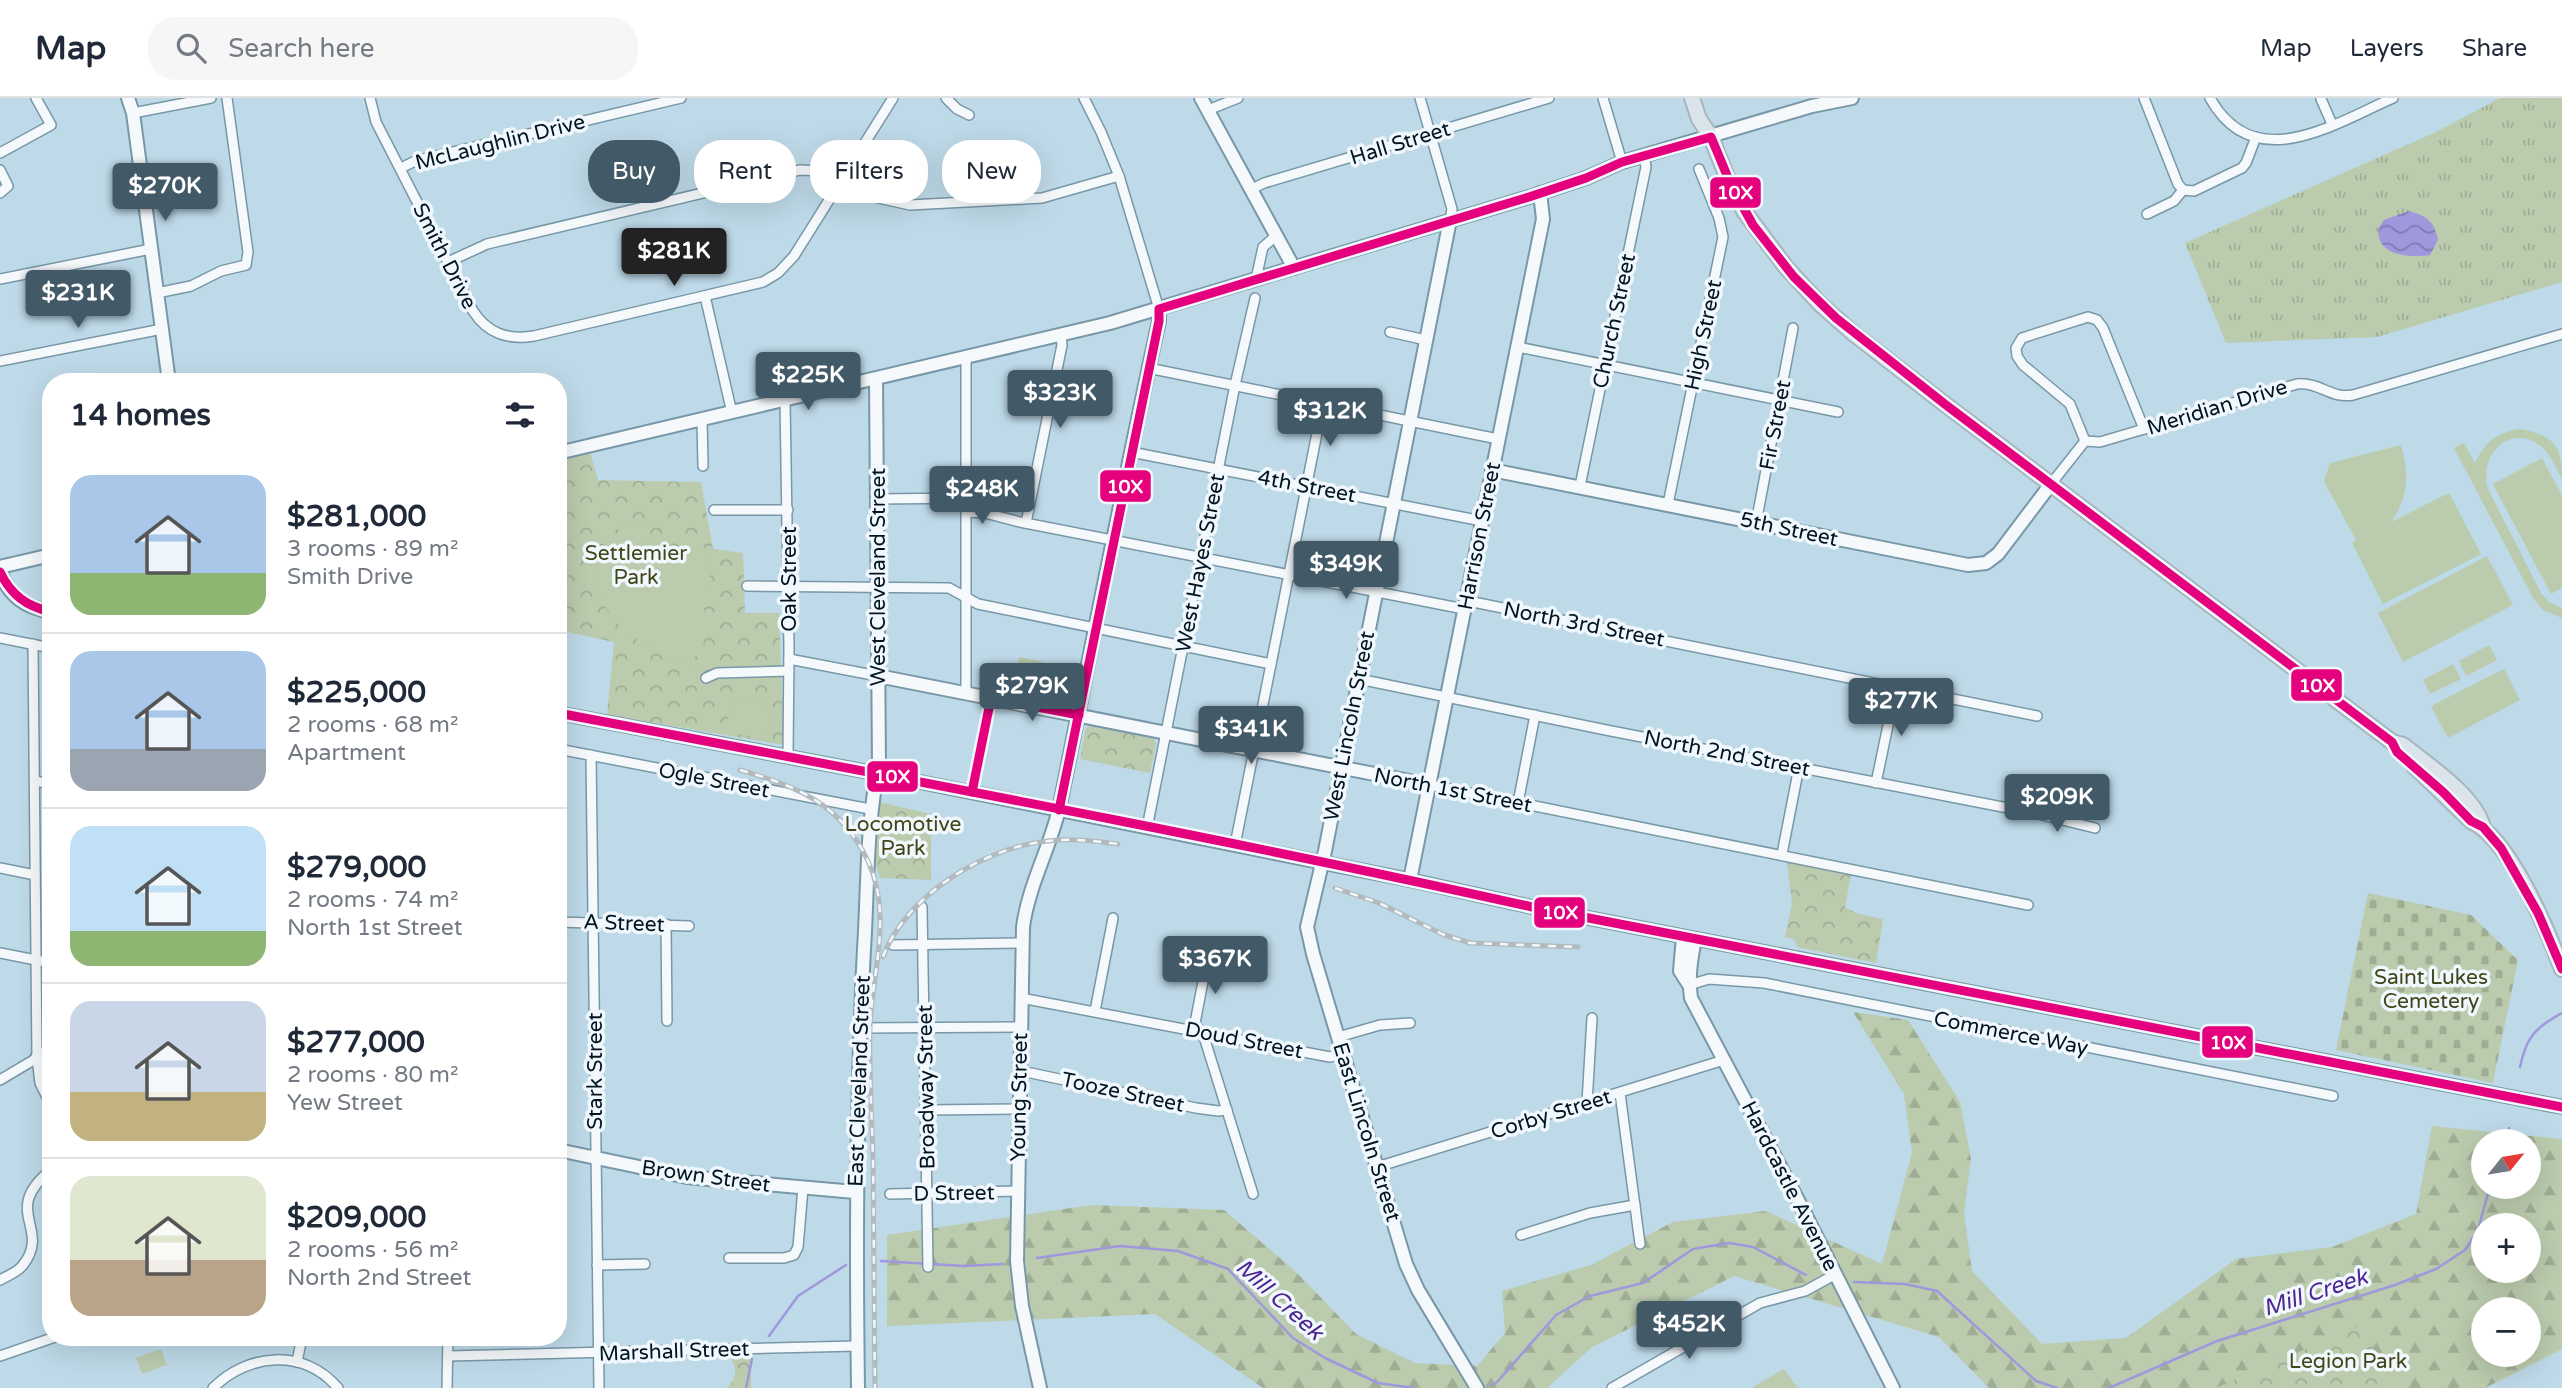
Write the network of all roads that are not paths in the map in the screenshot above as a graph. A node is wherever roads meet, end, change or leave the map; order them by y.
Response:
1 (36, 98) edge
2 (128, 98) edge
3 (211, 98) edge
4 (227, 98) edge
5 (370, 98) edge
6 (681, 98) edge
7 (893, 98) edge
8 (946, 98) edge
9 (1084, 98) edge
10 (1238, 98) edge
11 (1420, 98) edge
12 (1549, 98) edge
13 (1603, 98) edge
14 (1692, 98) edge
15 (1702, 98) edge
16 (1852, 98) edge
17 (2144, 98) edge
18 (2210, 98) edge
19 (2318, 98) edge
20 (2393, 98) edge
21 (1204, 104) edge
22 (133, 113) junction
23 (969, 114) dead end
24 (2332, 124) junction
25 (1431, 134) junction
26 (1711, 136) junction
27 (2256, 137) junction
28 (867, 140) edge
29 (0, 153) edge
30 (1644, 157) junction
31 (1622, 162) junction
32 (401, 168) junction
33 (810, 169) edge
34 (1699, 169) dead end
35 (0, 170) edge
36 (1119, 176) junction
37 (1252, 189) junction
38 (2183, 190) junction
39 (4, 191) edge
40 (1540, 193) junction
41 (827, 203) edge
42 (892, 203) edge
43 (2147, 214) dead end
44 (1450, 220) junction
45 (1277, 235) junction
46 (151, 249) junction
47 (448, 262) junction
48 (1294, 268) junction
49 (0, 279) edge
50 (1256, 279) junction
51 (157, 293) junction
52 (705, 296) junction
53 (1255, 298) dead end
54 (1158, 309) junction
55 (1794, 328) dead end
56 (162, 329) junction
57 (1390, 332) dead end
58 (2562, 334) edge
59 (1061, 335) junction
60 (1426, 340) junction
61 (1518, 347) junction
62 (966, 356) junction
63 (0, 361) edge
64 (1605, 365) junction
65 (1148, 368) junction
66 (168, 373) edge
67 (876, 379) junction
68 (1692, 383) junction
69 (1235, 385) junction
70 (785, 400) junction
71 (1779, 401) junction
72 (1323, 403) junction
73 (1838, 412) dead end
74 (733, 413) junction
75 (702, 420) junction
76 (1410, 421) junction
77 (2144, 429) junction
78 (1498, 439) junction
79 (2085, 441) junction
80 (567, 451) edge
81 (1131, 452) junction
82 (703, 466) dead end
83 (1219, 469) junction
84 (1492, 470) junction
85 (2051, 484) junction
86 (1307, 486) junction
87 (1580, 486) junction
88 (967, 498) junction
89 (877, 499) junction
90 (1394, 504) junction
91 (1668, 504) junction
92 (714, 510) dead end
93 (788, 510) junction
94 (967, 512) junction
95 (1482, 521) junction
96 (1026, 523) junction
97 (1756, 523) junction
98 (1113, 539) junction
99 (42, 557) edge
100 (1201, 557) junction
101 (0, 569) edge
102 (1289, 575) junction
103 (747, 586) dead end
104 (788, 587) junction
105 (878, 587) junction
106 (1376, 592) junction
107 (967, 598) junction
108 (1465, 605) junction
109 (42, 609) edge
110 (1097, 627) junction
111 (0, 638) edge
112 (33, 644) junction
113 (1184, 645) junction
114 (42, 646) edge
115 (789, 659) junction
116 (1271, 664) junction
117 (789, 671) junction
118 (878, 676) junction
119 (706, 678) dead end
120 (1359, 679) junction
121 (1896, 687) junction
122 (966, 694) junction
123 (1447, 696) junction
124 (991, 698) junction
125 (567, 715) edge
126 (1079, 715) junction
127 (1535, 715) junction
128 (2037, 716) dead end
129 (1167, 733) junction
130 (1254, 750) junction
131 (567, 751) edge
132 (591, 755) junction
133 (788, 758) junction
134 (1341, 767) junction
135 (1799, 767) junction
136 (877, 775) junction
137 (35, 781) junction
138 (42, 782) edge
139 (1876, 783) junction
140 (1430, 785) junction
141 (972, 792) junction
142 (1518, 803) junction
143 (870, 809) junction
144 (1059, 810) junction
145 (1147, 828) junction
146 (2095, 828) dead end
147 (1235, 845) junction
148 (1782, 854) junction
149 (1322, 862) junction
150 (0, 868) edge
151 (35, 875) junction
152 (1410, 880) junction
153 (2028, 905) dead end
154 (922, 906) dead end
155 (1113, 918) dead end
156 (567, 922) edge
157 (594, 922) junction
158 (666, 924) junction
159 (689, 926) dead end
160 (1689, 938) junction
161 (1022, 943) junction
162 (893, 945) dead end
163 (924, 945) junction
164 (0, 953) edge
165 (37, 961) junction
166 (42, 962) edge
167 (1206, 966) dead end
168 (2562, 969) edge
169 (1689, 985) junction
170 (1021, 998) junction
171 (1095, 1011) junction
172 (1592, 1018) dead end
173 (667, 1021) dead end
174 (1410, 1023) dead end
175 (924, 1027) junction
176 (1021, 1027) junction
177 (859, 1028) junction
178 (1199, 1031) junction
179 (1338, 1037) junction
180 (1343, 1054) junction
181 (42, 1055) edge
182 (37, 1058) junction
183 (1724, 1060) junction
184 (1020, 1072) junction
185 (0, 1080) edge
186 (42, 1089) edge
187 (1619, 1093) junction
188 (2333, 1096) dead end
189 (1587, 1102) junction
190 (2562, 1107) edge
191 (1019, 1109) junction
192 (926, 1110) junction
193 (1227, 1110) junction
194 (567, 1152) edge
195 (596, 1158) junction
196 (1377, 1167) junction
197 (42, 1176) edge
198 (803, 1188) junction
199 (1018, 1191) junction
200 (855, 1192) junction
201 (928, 1192) junction
202 (890, 1194) dead end
203 (1253, 1194) dead end
204 (1635, 1205) junction
205 (1521, 1235) dead end
206 (1640, 1244) dead end
207 (729, 1258) dead end
208 (645, 1264) dead end
209 (597, 1265) junction
210 (928, 1267) dead end
211 (1836, 1274) junction
212 (0, 1280) edge
213 (42, 1341) edge
214 (300, 1346) edge
215 (448, 1346) edge
216 (858, 1346) junction
217 (598, 1354) junction
218 (0, 1356) edge
219 (448, 1356) junction
220 (297, 1362) junction
221 (213, 1388) edge
222 (338, 1388) edge
223 (447, 1388) edge
224 (599, 1388) edge
225 (858, 1388) edge
226 (1040, 1388) edge
227 (1477, 1388) edge
228 (1612, 1388) edge
229 (1893, 1388) edge

1 - 29 street
2 - 22 street
3 - 22 street
4 - 51 street
5 - 32 street, Smith Drive
6 - 32 street, McLaughlin Drive
7 - 28 street, Smith Drive
8 - 23 street
9 - 36 street
10 - 21 street
11 - 25 street, West Lincoln Street
12 - 25 street, Hall Street
13 - 31 street
14 - 26 main road
15 - 26 main road
16 - 26 street
17 - 38 street
18 - 27 street
19 - 24 street
20 - 24 street
21 - 37 street
22 - 46 street
24 - 27 street
25 - 37 street, Hall Street
25 - 44 street, West Lincoln Street
26 - 30 street
26 - 85 main road
27 - 38 street
30 - 31 street
30 - 64 street, Church Street
31 - 40 street
32 - 47 street, Smith Drive
33 - 47 street
34 - 68 street, High Street
35 - 39 street
36 - 42 street
36 - 54 street
37 - 45 street
38 - 43 street
40 - 44 street
40 - 61 street, Harrison Street
41 - 52 street, Smith Drive
44 - 48 street
44 - 60 street, West Lincoln Street
45 - 48 street
45 - 50 street
46 - 49 street
46 - 51 street
47 - 52 street, Smith Drive
48 - 50 street
50 - 54 street
51 - 56 street
52 - 74 street
53 - 69 street, West Hayes Street
54 - 59 street
54 - 65 street, Young Street
55 - 71 street, Fir Street
56 - 63 street
56 - 66 street
57 - 60 street
58 - 77 street, Meridian Drive
59 - 62 street
59 - 96 street
60 - 76 street, West Lincoln Street
61 - 64 street
61 - 78 street, Harrison Street
62 - 67 street
62 - 88 street
64 - 68 street
64 - 87 street, Church Street
65 - 69 street
65 - 81 street, Young Street
67 - 70 street
67 - 89 street, West Cleveland Street
68 - 71 street
68 - 91 street, High Street
69 - 72 street
69 - 83 street, West Hayes Street
70 - 74 street
70 - 93 street, Oak Street
71 - 73 street
71 - 97 street, Fir Street
72 - 76 street
72 - 86 street
74 - 75 street
75 - 80 street
75 - 82 street
76 - 78 street
76 - 90 street, West Lincoln Street
77 - 79 street, Meridian Drive
77 - 79 street
78 - 84 street, Harrison Street
79 - 85 street
81 - 83 street, 4th Street
81 - 98 street, Young Street
83 - 86 street, 4th Street
83 - 100 street, West Hayes Street
84 - 87 street, 5th Street
84 - 95 street, Harrison Street
85 - 97 street, 5th Street
85 - 168 main road
86 - 90 street, 4th Street
86 - 102 street
87 - 91 street, 5th Street
88 - 89 street
88 - 94 street
89 - 105 street, West Cleveland Street
90 - 95 street, 4th Street
90 - 106 street, West Lincoln Street
91 - 97 street, 5th Street
92 - 93 street
93 - 104 street, Oak Street
94 - 96 street, North 3rd Street
94 - 107 street
95 - 108 street, Harrison Street
96 - 98 street, North 3rd Street
98 - 100 street, North 3rd Street
98 - 110 street, Young Street
99 - 101 street
100 - 102 street, North 3rd Street
100 - 113 street, West Hayes Street
101 - 109 street
102 - 106 street, North 3rd Street
102 - 116 street
103 - 104 street
104 - 105 street
104 - 115 street, Oak Street
105 - 107 street
105 - 118 street, West Cleveland Street
106 - 108 street, North 3rd Street
106 - 120 street, West Lincoln Street
107 - 110 street
107 - 122 street
108 - 121 street, North 3rd Street
108 - 123 street, Harrison Street
110 - 113 street
110 - 126 street, Young Street
111 - 112 street
112 - 114 street
112 - 137 street
113 - 116 street
113 - 129 street, West Hayes Street
115 - 117 street, Oak Street
115 - 118 street
116 - 130 street
117 - 119 street
117 - 133 street, Oak Street
118 - 122 street, North 1st Street
118 - 136 street, West Cleveland Street
120 - 123 street, North 2nd Street
120 - 134 street, West Lincoln Street
121 - 128 street, North 3rd Street
121 - 139 street
122 - 124 street, North 1st Street
123 - 127 street, North 2nd Street
123 - 140 street, Harrison Street
124 - 126 street, North 1st Street
124 - 141 street
125 - 133 street
126 - 129 street, North 1st Street
126 - 144 street, Young Street
127 - 135 street, North 2nd Street
127 - 142 street
129 - 130 street, North 1st Street
129 - 145 street, West Hayes Street
130 - 134 street, North 1st Street
130 - 147 street
131 - 132 street, Ogle Street
132 - 143 street, Ogle Street
132 - 157 street, Stark Street
133 - 136 street
134 - 140 street, North 1st Street
134 - 149 street, West Lincoln Street
135 - 139 street, North 2nd Street
135 - 148 street
136 - 141 street
136 - 143 street, East Cleveland Street
137 - 138 street
137 - 151 street
139 - 146 street, North 2nd Street
140 - 142 street, North 1st Street
140 - 152 street, Harrison Street
141 - 144 street
142 - 148 street, North 1st Street
143 - 177 street, East Cleveland Street
144 - 145 street
144 - 161 street, Young Street
145 - 147 street
147 - 149 street
148 - 153 street, North 1st Street
149 - 152 street
149 - 179 street, East Lincoln Street
150 - 151 street
151 - 165 street
152 - 160 street
154 - 163 street, Broadway Street
155 - 171 street
156 - 157 street, A Street
157 - 158 street, A Street
157 - 195 street, Stark Street
158 - 159 street, A Street
158 - 173 street
160 - 169 street, Hardcastle Avenue
160 - 190 street
161 - 163 street
161 - 170 street, Young Street
162 - 163 street
163 - 175 street, Broadway Street
164 - 165 street
165 - 166 street
165 - 182 street
167 - 178 street
169 - 183 street, Hardcastle Avenue
169 - 188 street, Commerce Way
170 - 171 street, Doud Street
170 - 176 street, Young Street
171 - 178 street, Doud Street
172 - 189 street
174 - 179 street
175 - 176 street
175 - 177 street
175 - 192 street, Broadway Street
176 - 184 street, Young Street
177 - 200 street, East Cleveland Street
178 - 180 street, Doud Street
178 - 193 street
179 - 180 street, East Lincoln Street
180 - 196 street, East Lincoln Street
181 - 182 street
182 - 185 street
182 - 186 street
183 - 187 street, Corby Street
183 - 211 street, Hardcastle Avenue
184 - 191 street, Young Street
184 - 193 street, Tooze Street
187 - 189 street, Corby Street
187 - 204 street
189 - 196 street, Corby Street
191 - 192 street
191 - 199 street, Young Street
192 - 201 street, Broadway Street
193 - 203 street
194 - 195 street, Brown Street
195 - 198 street, Brown Street
195 - 209 street, Stark Street
196 - 227 street, East Lincoln Street
197 - 212 street
198 - 200 street, Brown Street
198 - 207 street
199 - 201 street, D Street
199 - 226 street, Young Street
200 - 216 street, East Cleveland Street
201 - 202 street, D Street
201 - 210 street, Broadway Street
204 - 205 street
204 - 206 street
208 - 209 street
209 - 217 street, Stark Street
211 - 228 street
211 - 229 street, Hardcastle Avenue
213 - 218 street
214 - 220 street
215 - 219 street
216 - 217 street, Marshall Street
216 - 225 street, East Cleveland Street
217 - 219 street, Marshall Street
217 - 224 street, Stark Street
219 - 223 street
220 - 221 street
220 - 222 street

